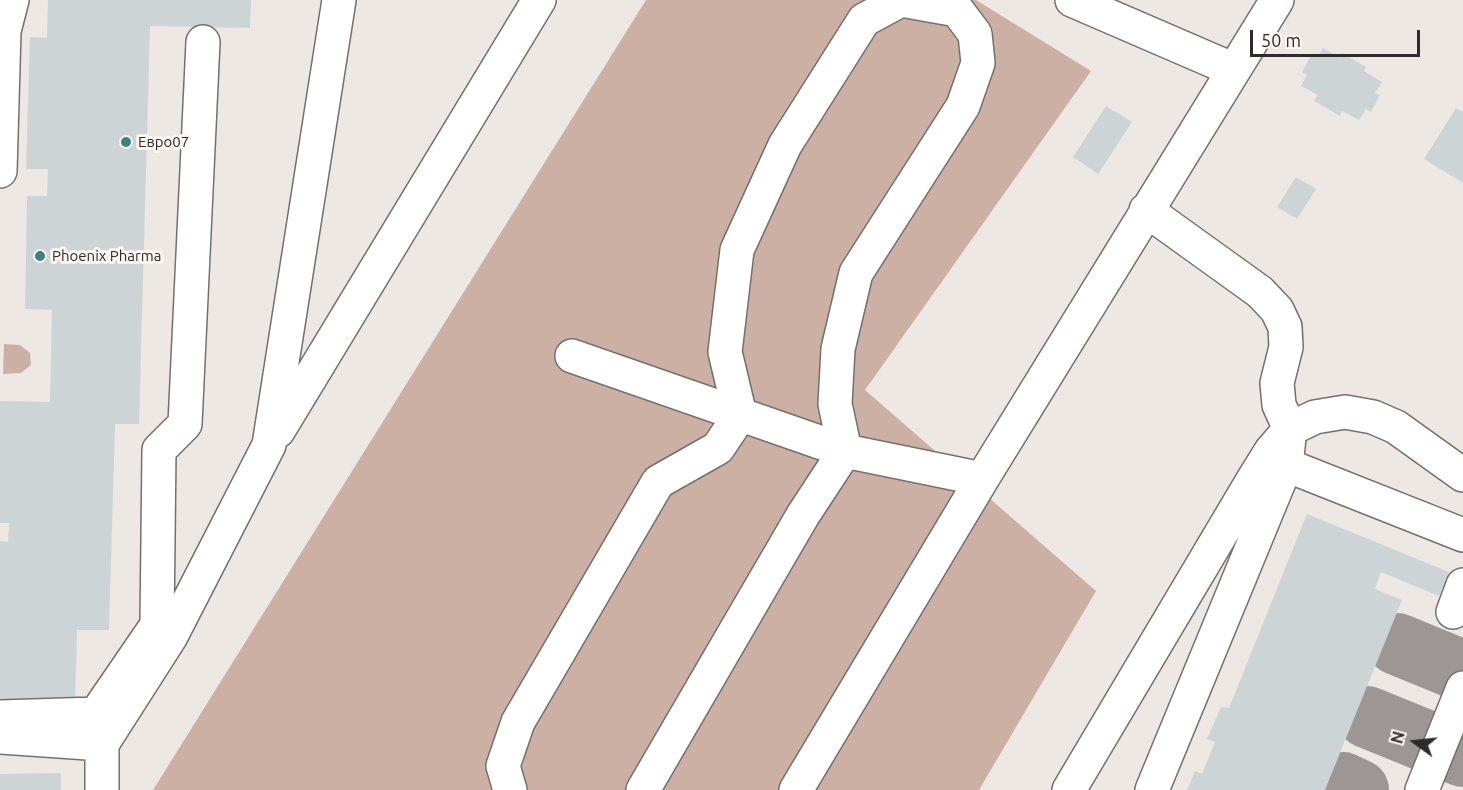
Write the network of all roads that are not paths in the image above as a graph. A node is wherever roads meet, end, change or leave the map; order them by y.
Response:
1 (12, 0) edge
2 (339, 0) edge
3 (539, 0) edge
4 (1072, 0) edge
5 (1277, 0) edge
6 (203, 42) dead end
7 (1234, 70) junction
8 (0, 171) edge
9 (1146, 210) junction
10 (291, 310) junction
11 (339, 330) junction
12 (572, 356) dead end
13 (740, 415) junction
14 (1290, 429) junction
15 (269, 446) junction
16 (845, 451) junction
17 (1286, 465) junction
18 (1463, 475) edge
19 (982, 479) junction
20 (1463, 535) edge
21 (1463, 688) edge
22 (0, 717) edge
23 (0, 737) edge
24 (102, 744) junction
25 (102, 790) edge
26 (510, 790) edge
27 (643, 790) edge
28 (796, 790) edge
29 (1069, 790) edge
30 (1152, 790) edge
31 (1422, 790) edge

1 - 8 street
2 - 10 street
3 - 11 street
4 - 7 street
5 - 7 street
6 - 22 street
7 - 9 street
9 - 14 street
9 - 19 street
10 - 11 street
10 - 15 street
11 - 15 street
12 - 13 street
13 - 16 street
13 - 16 street
13 - 26 street
14 - 17 street
14 - 18 street
14 - 29 street
15 - 24 street
16 - 19 street
16 - 27 street
17 - 20 street
17 - 30 street
19 - 28 street
21 - 31 street
23 - 24 street
24 - 25 street

